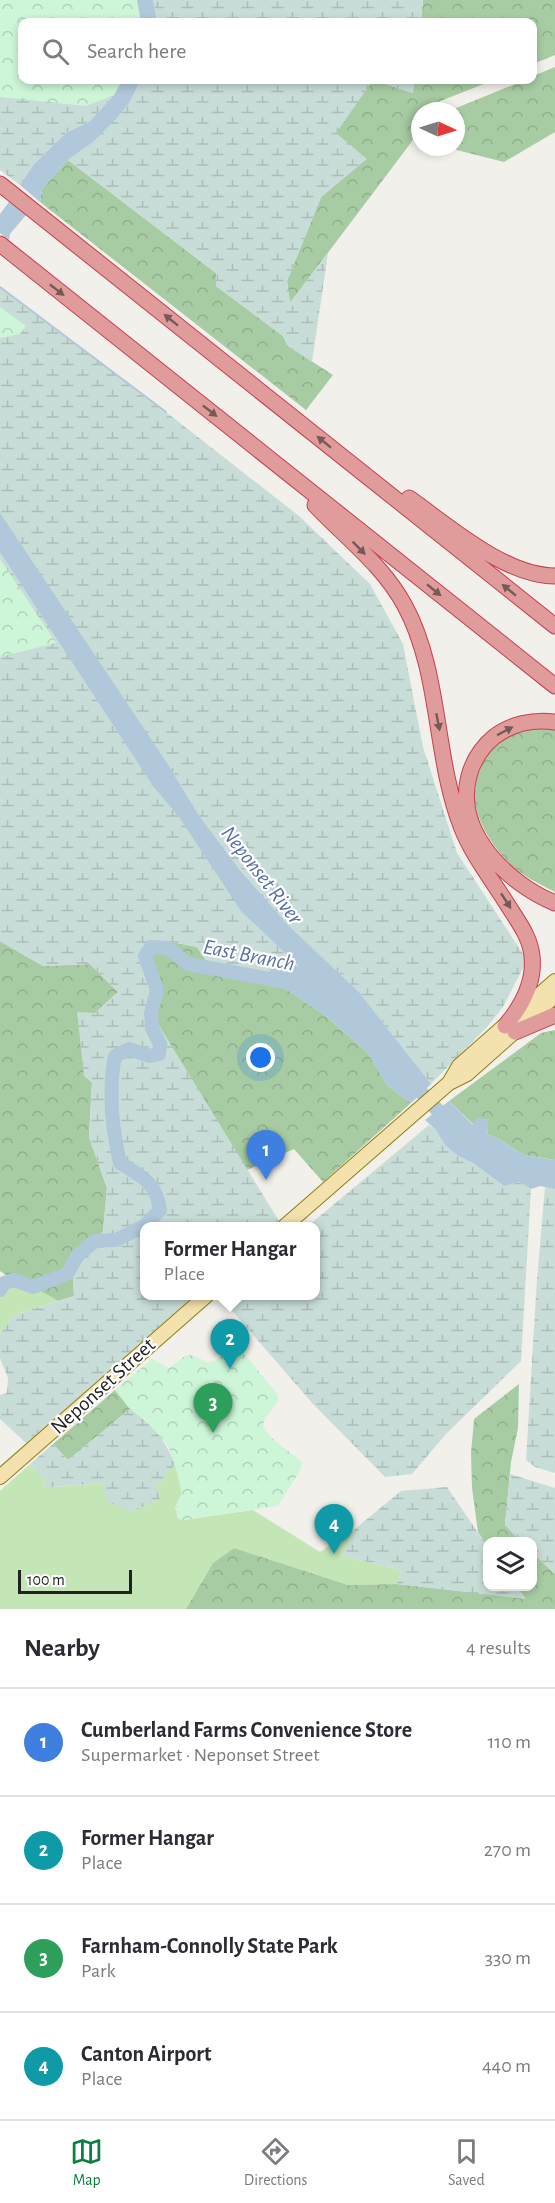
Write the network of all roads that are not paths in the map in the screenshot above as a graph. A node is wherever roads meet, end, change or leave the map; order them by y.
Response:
1 (3, 186) edge
2 (6, 249) edge
3 (273, 462) junction
4 (351, 463) junction
5 (555, 576) edge
6 (555, 626) edge
7 (555, 686) edge
8 (555, 722) edge
9 (555, 903) edge
10 (555, 981) edge
11 (555, 996) edge
12 (555, 1015) edge
13 (510, 1029) junction
14 (291, 1222) edge
15 (201, 1300) edge
16 (0, 1478) edge

4 -> 1 highway
2 -> 3 highway
3 -> 7 highway
3 -> 13 highway
4 - 5 highway
6 -> 4 highway
9 -> 8 highway
10 - 13 main road
11 - 13 main road
12 - 13 highway
13 - 14 main road
15 - 16 main road, Neponset Street

